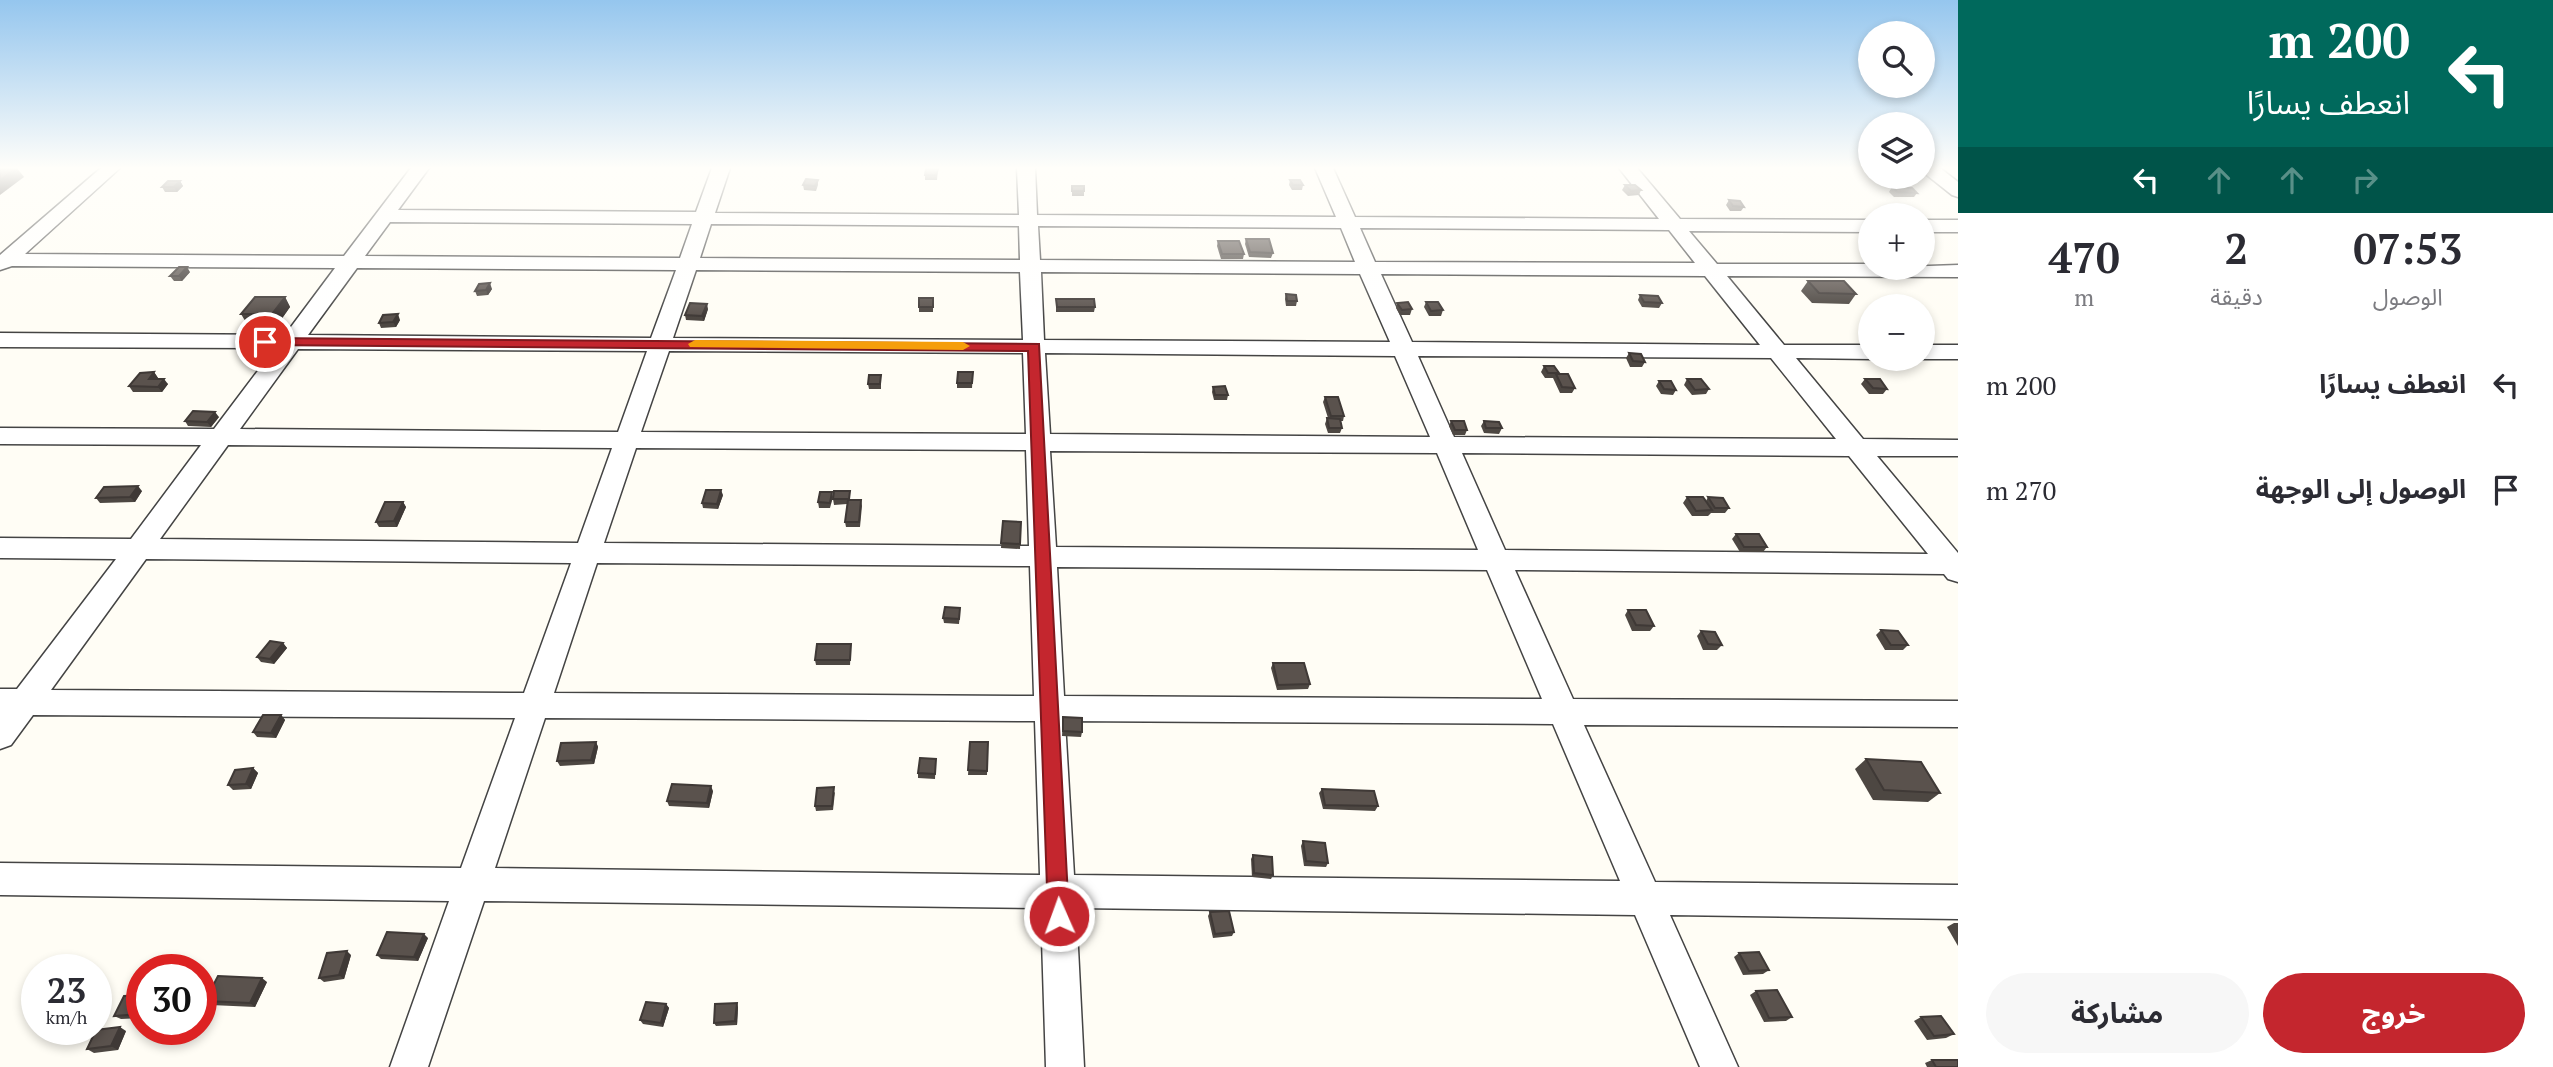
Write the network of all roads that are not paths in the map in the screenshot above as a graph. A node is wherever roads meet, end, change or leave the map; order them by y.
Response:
1 (54, 218) edge
2 (383, 218) edge
3 (671, 218) edge
4 (704, 218) junction
5 (1346, 218) edge
6 (1669, 218) edge
7 (1029, 220) junction
8 (1348, 222) junction
9 (1674, 224) junction
10 (1858, 226) edge
11 (1935, 226) edge
12 (1958, 226) edge
13 (351, 262) junction
14 (4, 263) edge
15 (688, 264) junction
16 (1031, 266) junction
17 (1368, 268) junction
18 (1712, 270) junction
19 (1958, 271) edge
20 (0, 340) edge
21 (292, 342) junction
22 (660, 344) junction
23 (1034, 346) junction
24 (1404, 349) junction
25 (1778, 351) junction
26 (1858, 352) edge
27 (1935, 352) edge
28 (1958, 352) edge
29 (0, 436) edge
30 (221, 438) junction
31 (626, 440) junction
32 (1038, 442) junction
33 (1446, 445) junction
34 (1857, 447) junction
35 (1958, 448) edge
36 (0, 548) edge
37 (138, 549) junction
38 (587, 553) junction
39 (1043, 556) junction
40 (1497, 560) junction
41 (1956, 567) edge
42 (12, 702) edge
43 (534, 706) junction
44 (1050, 709) junction
45 (1563, 711) junction
46 (1958, 714) edge
47 (0, 736) edge
48 (0, 879) edge
49 (472, 885) junction
50 (1058, 891) junction
51 (1645, 898) junction
52 (1958, 902) edge
53 (409, 1067) edge
54 (1065, 1067) edge
55 (1719, 1067) edge

1 - 14 street
2 - 13 street
3 - 4 street
4 - 7 street
4 - 15 street
5 - 8 street
6 - 9 street
7 - 8 street
7 - 16 street
8 - 9 street
8 - 17 street
9 - 10 street
9 - 18 street
11 - 12 street
13 - 14 street
13 - 15 street
13 - 21 street
15 - 16 street
15 - 22 street
16 - 17 street
16 - 23 street
17 - 18 street
17 - 24 street
18 - 19 street
18 - 25 street
20 - 21 street
21 - 22 street
21 - 30 street
22 - 23 street
22 - 31 street
23 - 24 street
23 - 32 street
24 - 25 street
24 - 33 street
25 - 26 street
25 - 34 street
27 - 28 street
29 - 30 street
30 - 31 street
30 - 37 street
31 - 32 street
31 - 38 street
32 - 33 street
32 - 39 street
33 - 34 street
33 - 40 street
34 - 35 street
34 - 41 street
36 - 37 street
37 - 38 street
37 - 42 street
38 - 39 street
38 - 43 street
39 - 40 street
39 - 44 street
40 - 41 street
40 - 45 street
42 - 43 street
42 - 47 street
43 - 44 street
43 - 49 street
44 - 45 street
44 - 50 street
45 - 46 street
45 - 51 street
48 - 49 street
49 - 50 street
49 - 53 street
50 - 51 street
50 - 54 street
51 - 52 street
51 - 55 street

